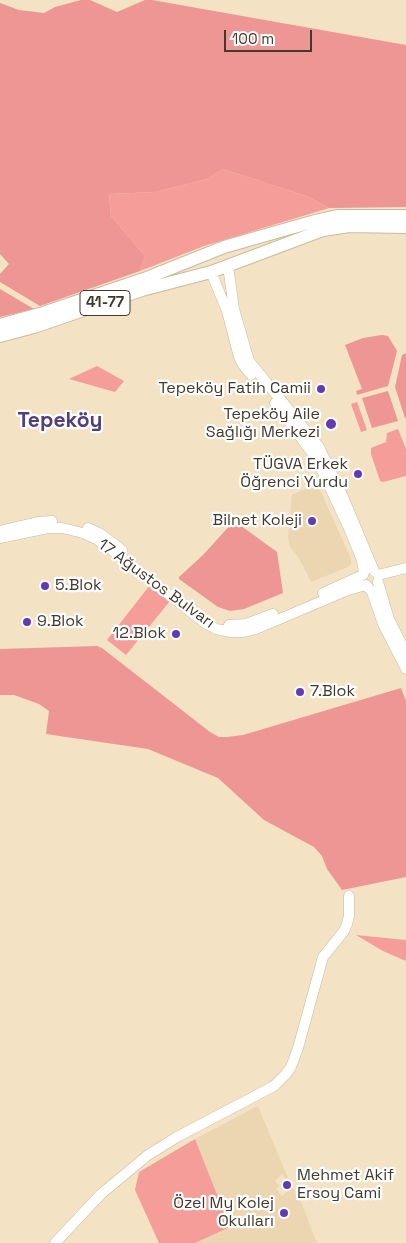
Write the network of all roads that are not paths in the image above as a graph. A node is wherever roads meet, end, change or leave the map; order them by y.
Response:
1 (406, 216) edge
2 (406, 227) edge
3 (224, 246) junction
4 (205, 254) junction
5 (228, 266) junction
6 (211, 272) junction
7 (0, 325) edge
8 (0, 336) edge
9 (0, 531) edge
10 (0, 538) edge
11 (406, 568) edge
12 (370, 578) junction
13 (406, 653) edge
14 (406, 669) edge
15 (349, 896) dead end
16 (55, 1243) edge

1 - 3 highway
2 - 5 highway
3 - 4 highway
3 - 5 highway
4 - 6 highway
4 - 7 highway, 41-77
5 - 6 highway
5 - 12 main road
6 - 8 highway, 41-77
6 - 12 main road
9 - 12 main road, 17 Ağustos Bulvarı
10 - 12 main road, 17 Ağustos Bulvarı
11 - 12 main road
12 - 13 main road
12 - 14 main road
15 - 16 main road

